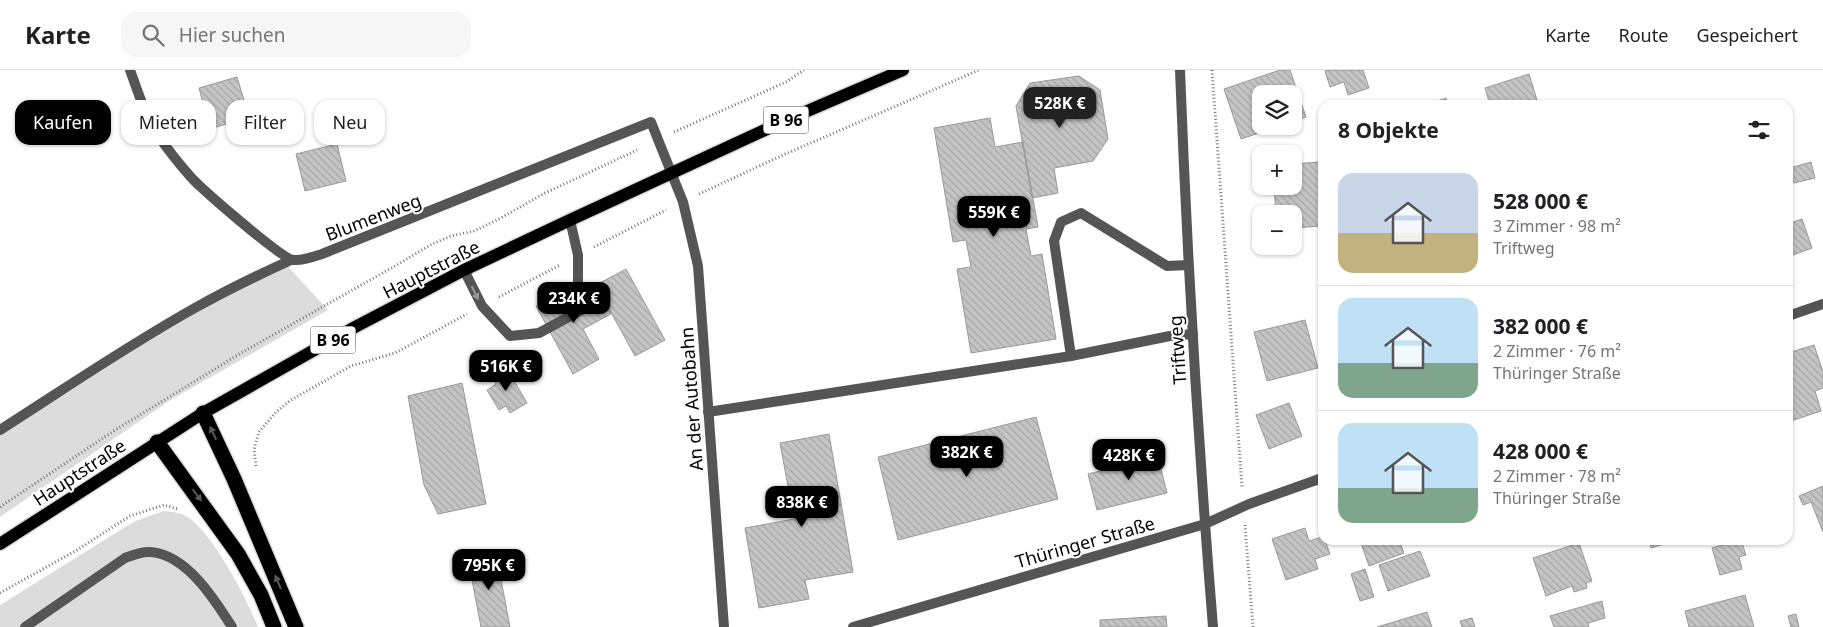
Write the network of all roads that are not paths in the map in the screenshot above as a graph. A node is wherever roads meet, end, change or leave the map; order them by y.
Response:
1 (130, 70) edge
2 (902, 70) edge
3 (1180, 70) edge
4 (671, 173) junction
5 (570, 220) junction
6 (291, 260) junction
7 (1188, 265) junction
8 (464, 270) junction
9 (1823, 304) edge
10 (1793, 314) edge
11 (1192, 334) junction
12 (1071, 356) junction
13 (708, 412) junction
14 (203, 413) junction
15 (0, 430) edge
16 (157, 442) junction
17 (1318, 479) edge
18 (1205, 524) junction
19 (0, 544) edge
20 (25, 627) edge
21 (232, 627) edge
22 (274, 627) edge
23 (296, 627) edge
24 (724, 627) edge
25 (853, 627) edge
26 (1213, 627) edge

1 - 6 street
2 - 4 main road, Hauptstraße / B 96
3 - 7 street, Triftweg
4 - 5 main road, Hauptstraße / B 96
4 - 6 street, Blumenweg
4 - 13 street, An der Autobahn
5 - 8 main road, Hauptstraße / B 96
8 -> 5 street
6 - 15 street
7 - 11 street, Triftweg
7 - 12 street
8 - 14 main road, Hauptstraße / B 96
9 - 10 street
11 - 12 street
11 - 18 street, Triftweg
12 - 13 street
13 - 24 street, An der Autobahn
14 - 16 main road, Hauptstraße / B 96
23 -> 14 highway
16 - 19 main road, Hauptstraße / B 96
16 -> 22 highway
17 - 18 street, Thüringer Straße
18 - 25 street, Thüringer Straße
18 - 26 street, Triftweg
20 - 21 street

